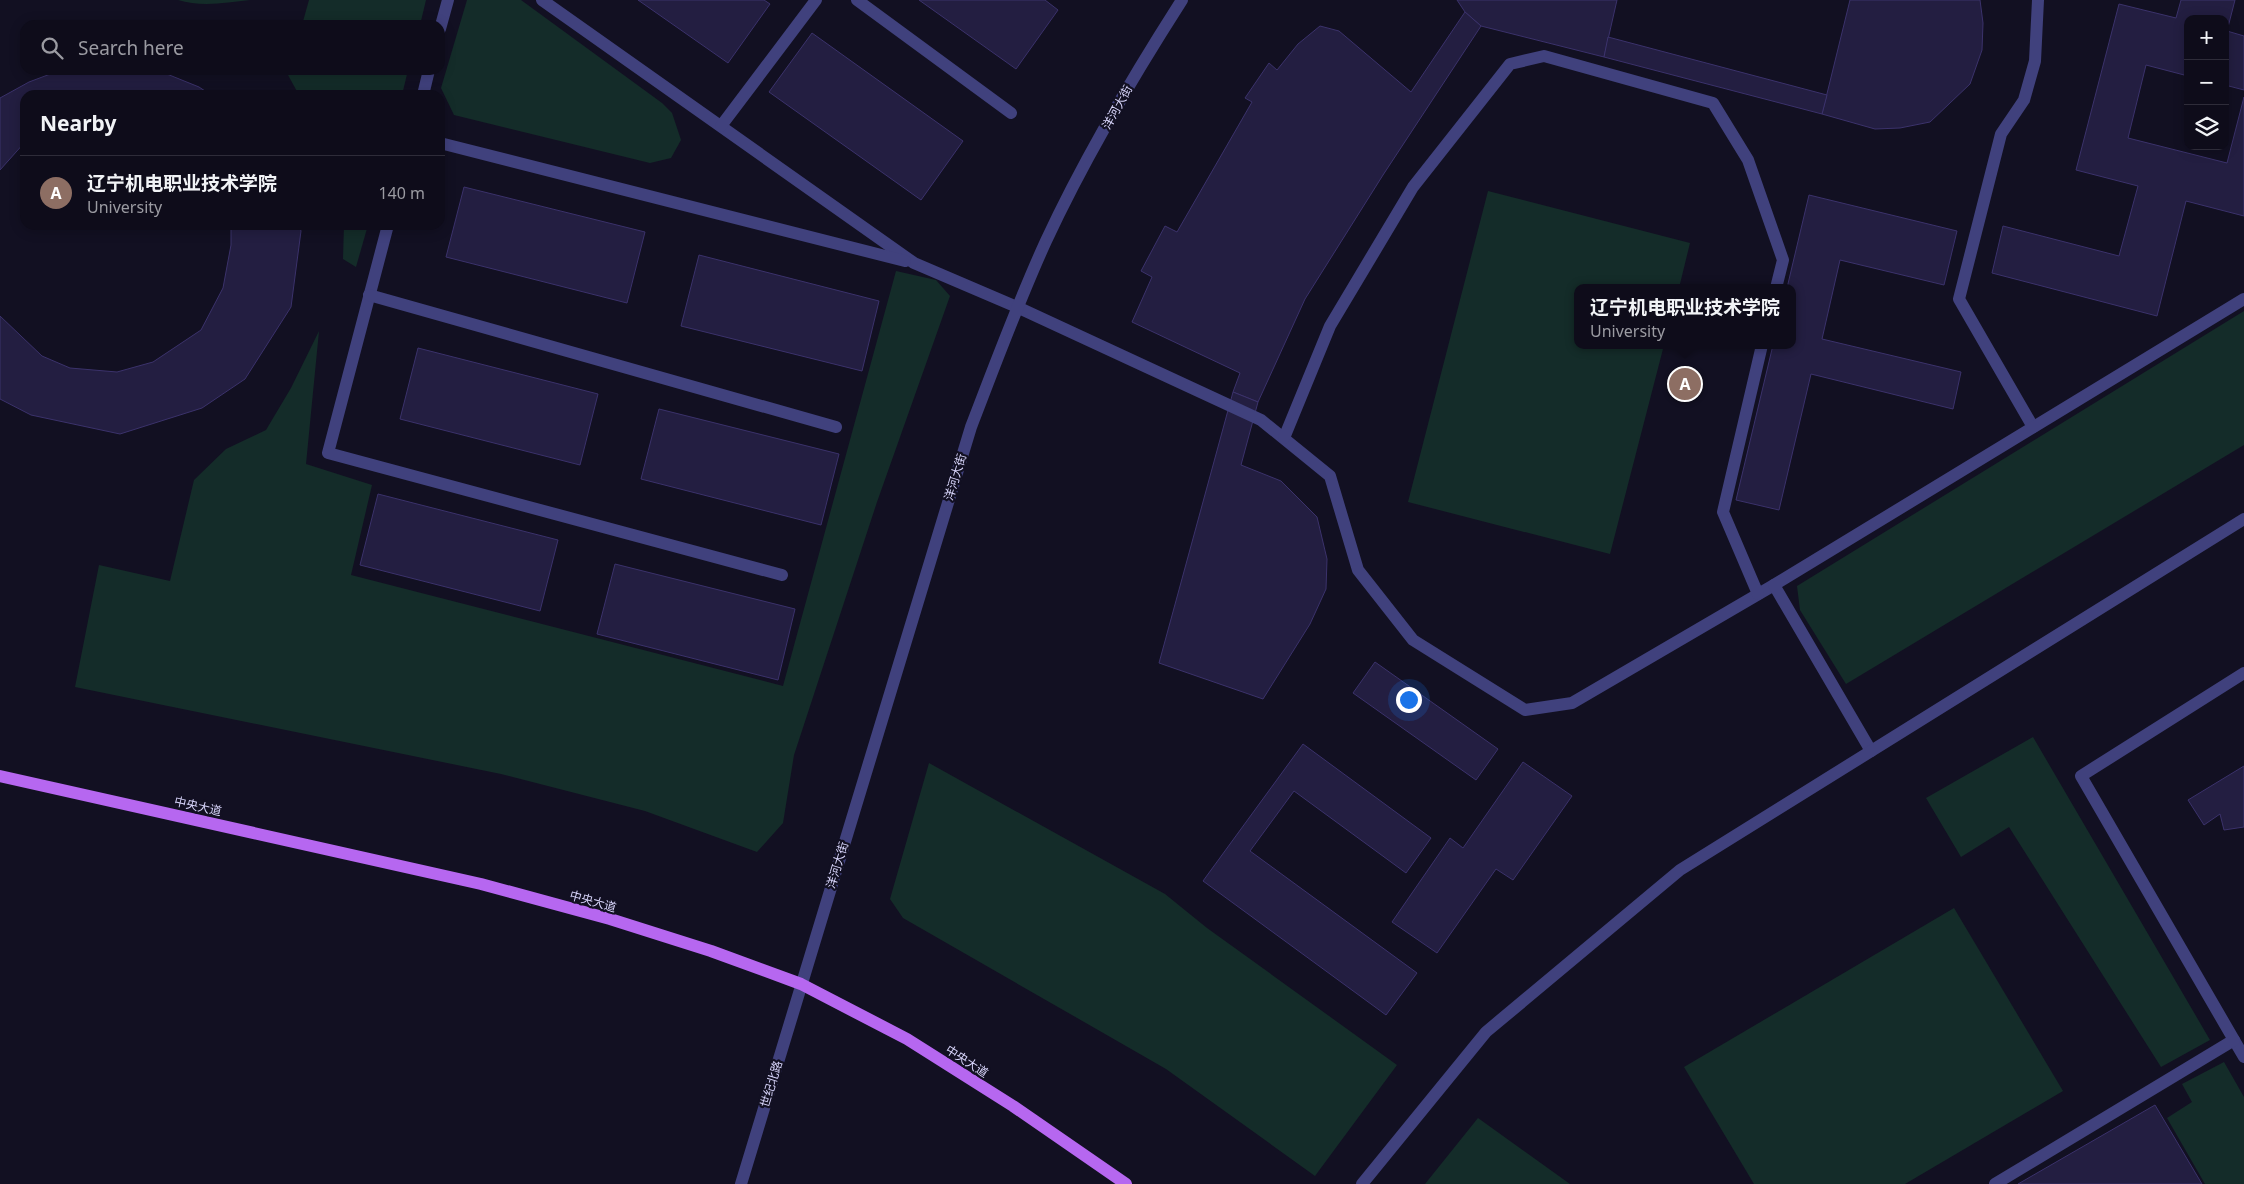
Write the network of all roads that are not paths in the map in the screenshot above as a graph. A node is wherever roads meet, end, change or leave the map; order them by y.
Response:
1 (448, 0) edge
2 (542, 0) edge
3 (816, 0) edge
4 (857, 0) edge
5 (1182, 0) edge
6 (2038, 0) edge
7 (442, 20) edge
8 (428, 75) edge
9 (423, 90) edge
10 (1011, 113) dead end
11 (721, 126) junction
12 (445, 144) edge
13 (387, 230) edge
14 (914, 263) junction
15 (1777, 284) edge
16 (370, 295) junction
17 (2244, 299) edge
18 (1017, 307) junction
19 (1761, 349) edge
20 (836, 427) dead end
21 (2033, 427) junction
22 (1284, 438) junction
23 (2244, 518) edge
24 (782, 575) dead end
25 (1774, 585) junction
26 (1758, 594) junction
27 (2244, 673) edge
28 (1871, 751) junction
29 (0, 776) edge
30 (801, 984) junction
31 (2234, 1040) junction
32 (2244, 1057) edge
33 (741, 1184) edge
34 (1126, 1184) edge
35 (1362, 1184) edge
36 (1995, 1184) edge

1 - 7 street
2 - 11 street
3 - 11 street
4 - 10 street
5 - 18 street, 洋河大街
6 - 21 street
8 - 9 street
11 - 14 street
12 - 14 street
13 - 16 street
14 - 18 street
15 - 22 street
16 - 20 street
16 - 24 street
17 - 21 street
18 - 22 street
18 - 30 street, 洋河大街
19 - 26 street
21 - 25 street
22 - 26 street
23 - 28 street
25 - 26 street
25 - 28 street
27 - 31 street
28 - 35 street
29 - 30 main road, 中央大道
30 - 33 street, 世纪北路
30 - 34 main road, 中央大道
31 - 32 street
31 - 36 street

